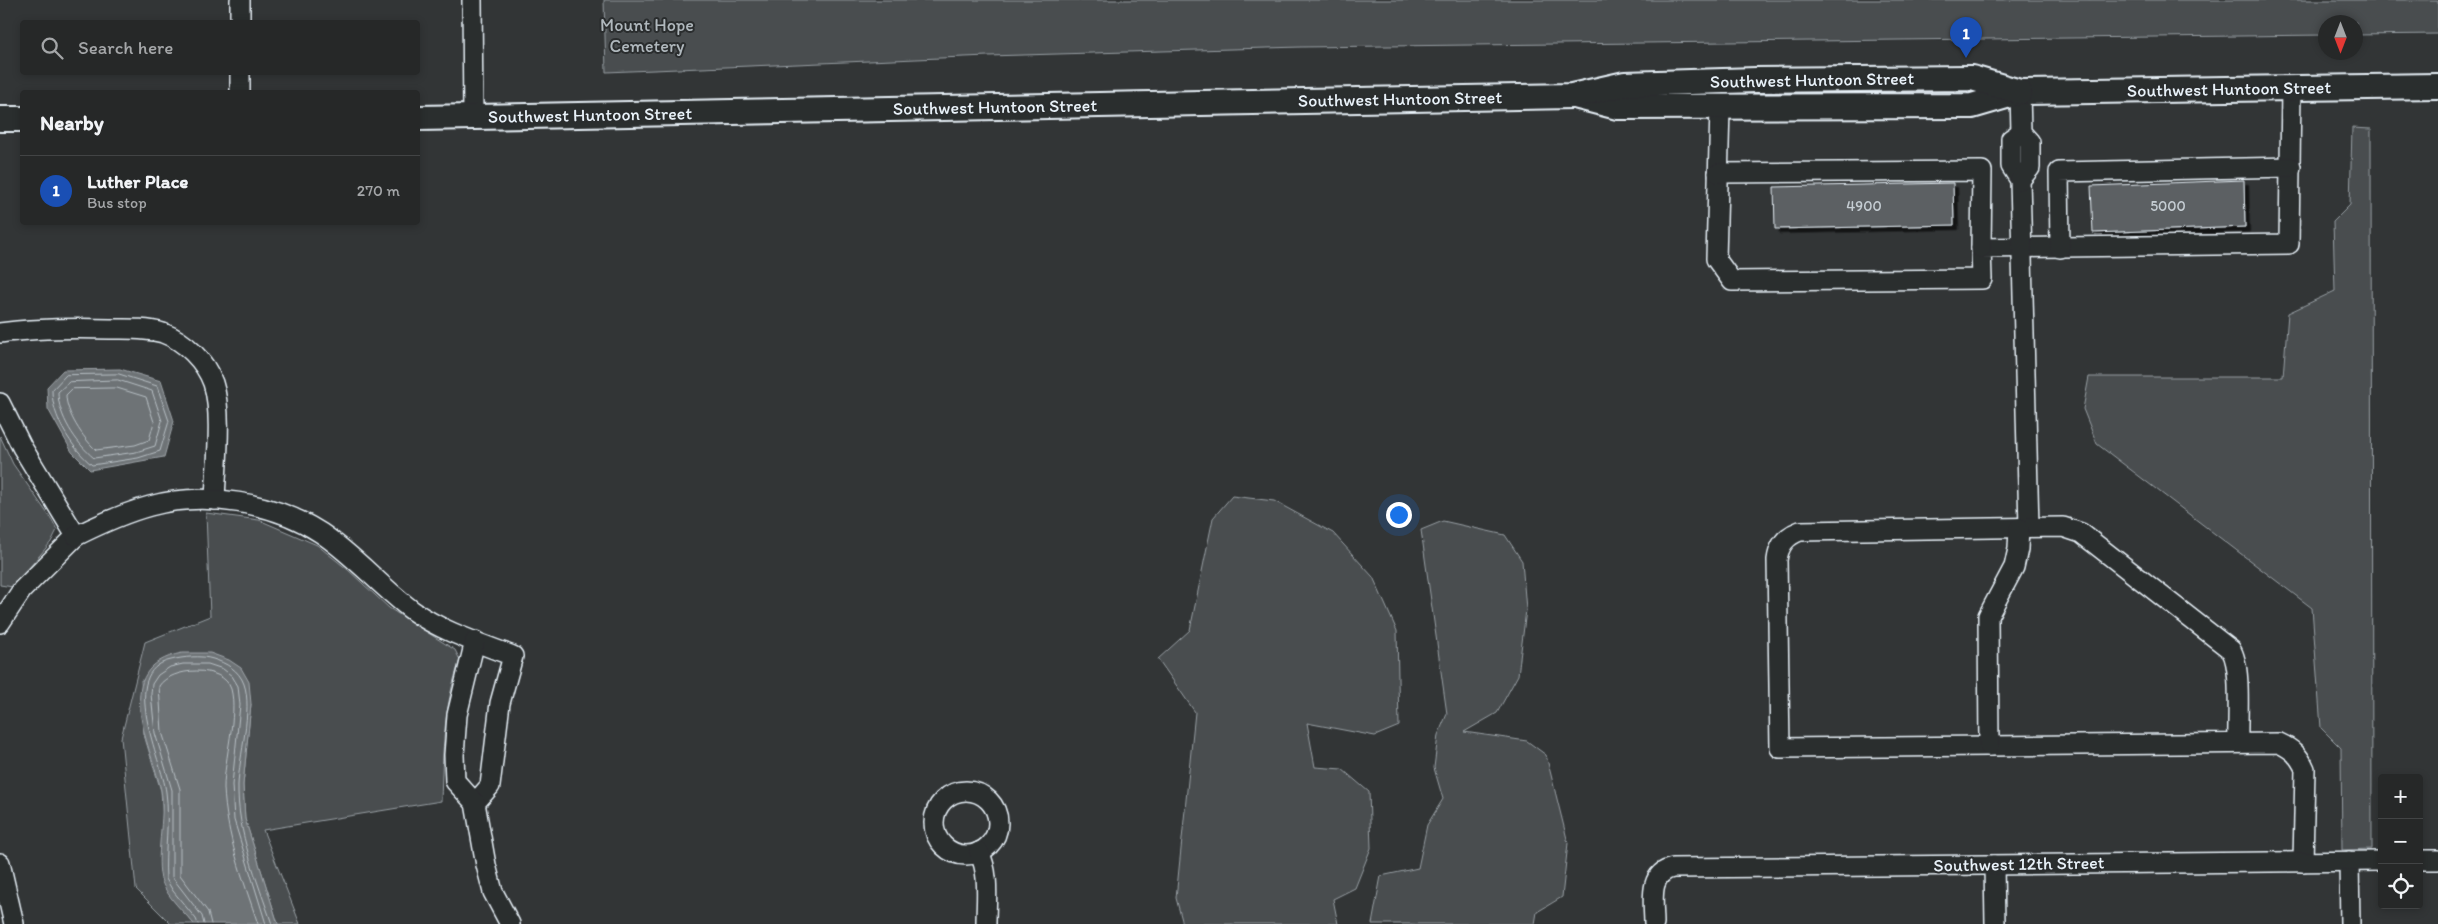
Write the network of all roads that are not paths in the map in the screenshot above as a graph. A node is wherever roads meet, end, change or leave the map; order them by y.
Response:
1 (240, 0) edge
2 (472, 0) edge
3 (240, 20) edge
4 (240, 75) edge
5 (2438, 86) edge
6 (2291, 88) junction
7 (240, 90) edge
8 (2020, 92) junction
9 (1572, 96) junction
10 (1720, 108) junction
11 (473, 117) junction
12 (420, 118) edge
13 (0, 119) edge
14 (20, 120) edge
15 (2291, 167) junction
16 (1718, 173) junction
17 (1981, 248) junction
18 (2022, 248) junction
19 (2060, 248) junction
20 (0, 333) edge
21 (0, 403) edge
22 (215, 500) junction
23 (2024, 527) junction
24 (76, 536) junction
25 (0, 623) edge
26 (475, 641) junction
27 (2238, 743) junction
28 (1989, 746) junction
29 (474, 803) junction
30 (979, 852) dead end
31 (2423, 860) edge
32 (2438, 860) edge
33 (2349, 861) junction
34 (2378, 861) edge
35 (2303, 862) junction
36 (0, 863) edge
37 (1994, 865) junction
38 (14, 924) edge
39 (510, 924) edge
40 (986, 924) edge
41 (1654, 924) edge
42 (1995, 924) edge
43 (2350, 924) edge

1 - 3 street
2 - 11 street
4 - 7 street
5 - 6 main road, Southwest Huntoon Street
6 - 8 main road, Southwest Huntoon Street
6 - 15 street
8 - 9 main road, Southwest Huntoon Street
8 - 10 main road, Southwest Huntoon Street
8 - 18 street
9 - 10 main road, Southwest Huntoon Street
9 - 11 main road, Southwest Huntoon Street
10 - 16 street
11 - 12 main road, Southwest Huntoon Street
13 - 14 main road
15 - 19 street
15 - 19 street
16 - 17 street
16 - 17 street
17 - 18 street
18 - 19 street
18 - 23 street
20 - 22 street
21 - 24 street
22 - 24 street
22 - 26 street
23 - 27 street
23 - 28 street
23 - 28 street
24 - 25 street
26 - 29 street
26 - 29 street
27 - 28 street
27 - 35 street
29 - 39 street
30 - 40 street
31 - 32 street
33 - 34 street, Southwest 12th Street
33 - 35 street, Southwest 12th Street
33 - 43 street
35 - 37 street, Southwest 12th Street
36 - 38 street
37 - 41 street, Southwest 12th Street
37 - 42 street

